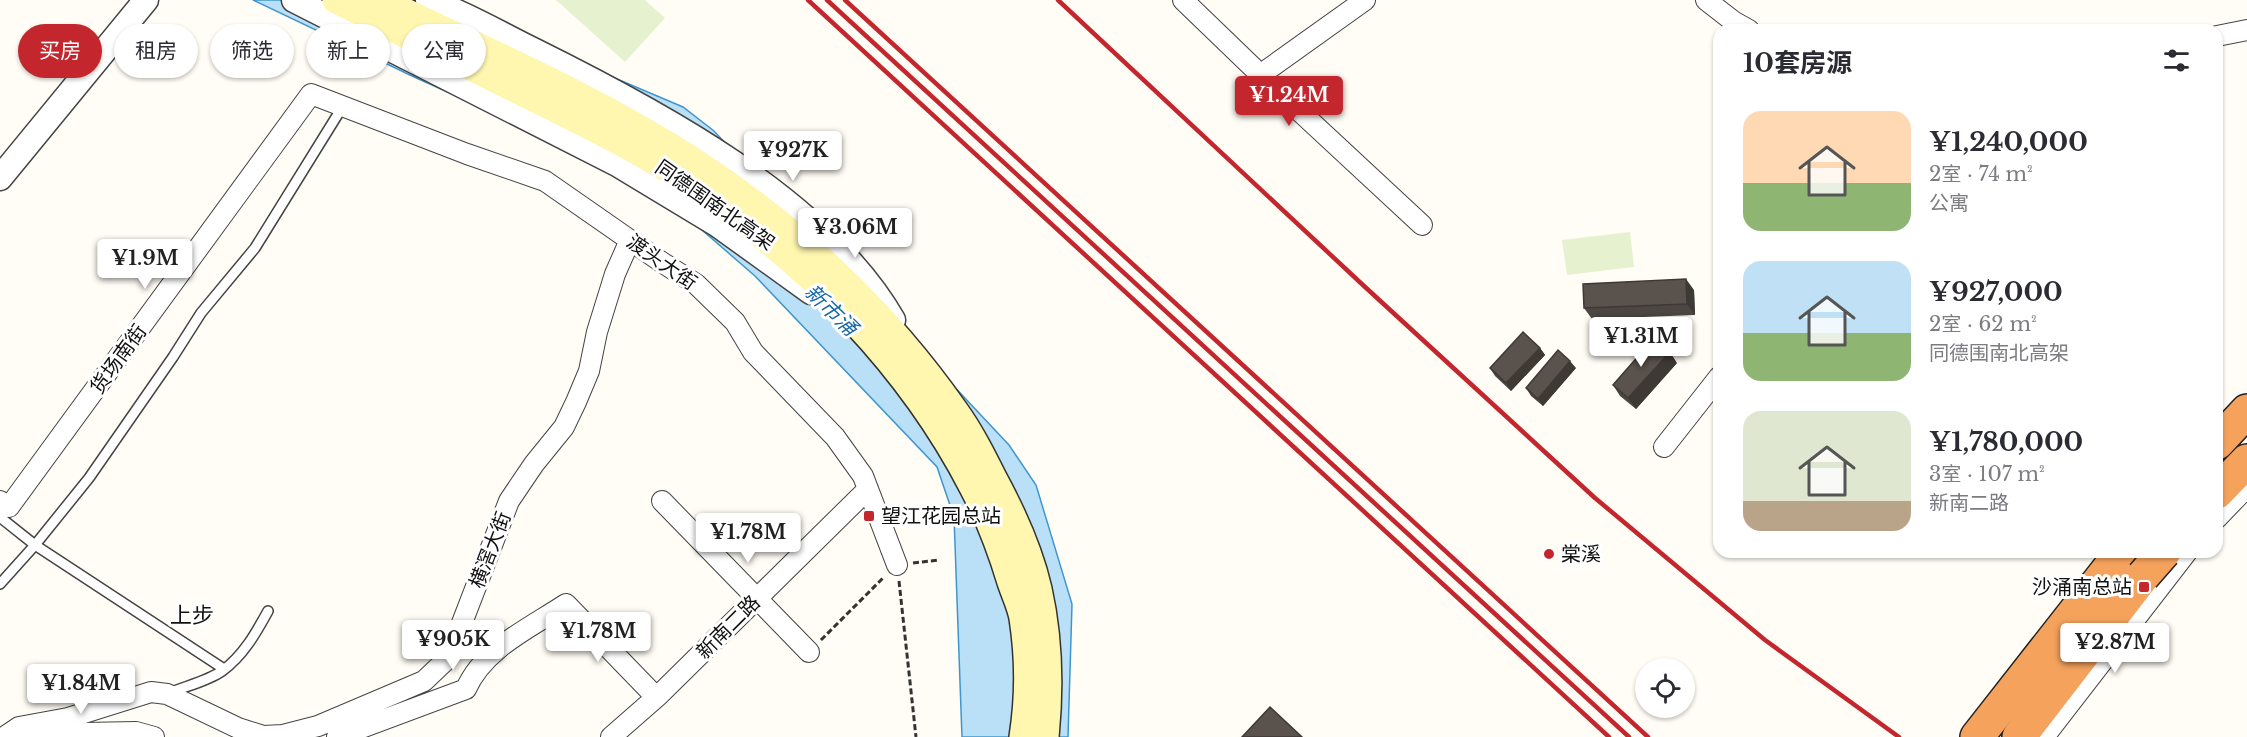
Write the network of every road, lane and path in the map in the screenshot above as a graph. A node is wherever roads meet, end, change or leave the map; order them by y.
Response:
1 (146, 0) edge
2 (294, 0) edge
3 (336, 0) edge
4 (380, 0) edge
5 (428, 0) edge
6 (1183, 0) edge
7 (1365, 0) edge
8 (1706, 0) edge
9 (1738, 24) edge
10 (2247, 30) edge
11 (2223, 35) edge
12 (1260, 75) junction
13 (311, 94) joint
14 (343, 106) junction
15 (0, 178) edge
16 (1422, 225) dead end
17 (630, 240) junction
18 (865, 331) junction
19 (916, 361) junction
20 (1713, 385) edge
21 (2247, 411) edge
22 (2223, 437) edge
23 (1664, 447) dead end
24 (2247, 461) edge
25 (2223, 486) edge
26 (2247, 487) edge
27 (868, 489) junction
28 (662, 501) dead end
29 (5, 504) edge
30 (2223, 512) edge
31 (35, 545) junction
32 (2117, 558) edge
33 (2128, 558) edge
34 (2159, 558) edge
35 (2182, 558) edge
36 (939, 561) dead end
37 (897, 565) junction
38 (0, 584) edge
39 (2157, 589) junction
40 (756, 599) junction
41 (268, 611) dead end
42 (809, 652) joint
43 (224, 669) junction
44 (167, 694) junction
45 (656, 697) junction
46 (4, 737) edge
47 (154, 737) edge
48 (338, 737) edge
49 (611, 737) edge
50 (916, 737) edge
51 (1023, 737) edge
52 (1045, 737) edge
53 (1977, 737) edge
54 (2019, 737) edge
55 (2044, 737) edge

1 - 15 street
2 - 18 street
3 - 18 main road, 同德围南北高架
4 - 19 main road, 同德围南北高架
5 - 19 street
6 - 12 street
7 - 12 street
8 - 9 street
10 - 11 street
12 - 16 street
13 - 14 street, 渡头大街
13 - 29 street, 货场南街
14 - 17 street, 渡头大街
14 - 31 lane
17 - 27 street, 渡头大街
17 - 44 street, 横滘大街
18 - 51 main road, 同德围南北高架
19 - 52 main road, 同德围南北高架
20 - 23 street
21 - 22 highway
24 - 25 highway
26 - 30 street
27 - 37 street, 渡头大街
27 - 40 street, 新南二路
28 - 40 street
29 - 31 lane
31 - 38 lane
31 - 43 lane
32 - 53 highway
33 - 39 street
34 - 54 highway, bridge
35 - 39 street
36 - 37 path
37 - 42 path
37 - 50 path
39 - 55 street
40 - 42 street
40 - 45 street, 新南二路
41 - 43 lane
43 - 44 lane
44 - 46 street, 横滘大街
45 - 48 street
45 - 49 street, 新南二路
46 - 47 street

